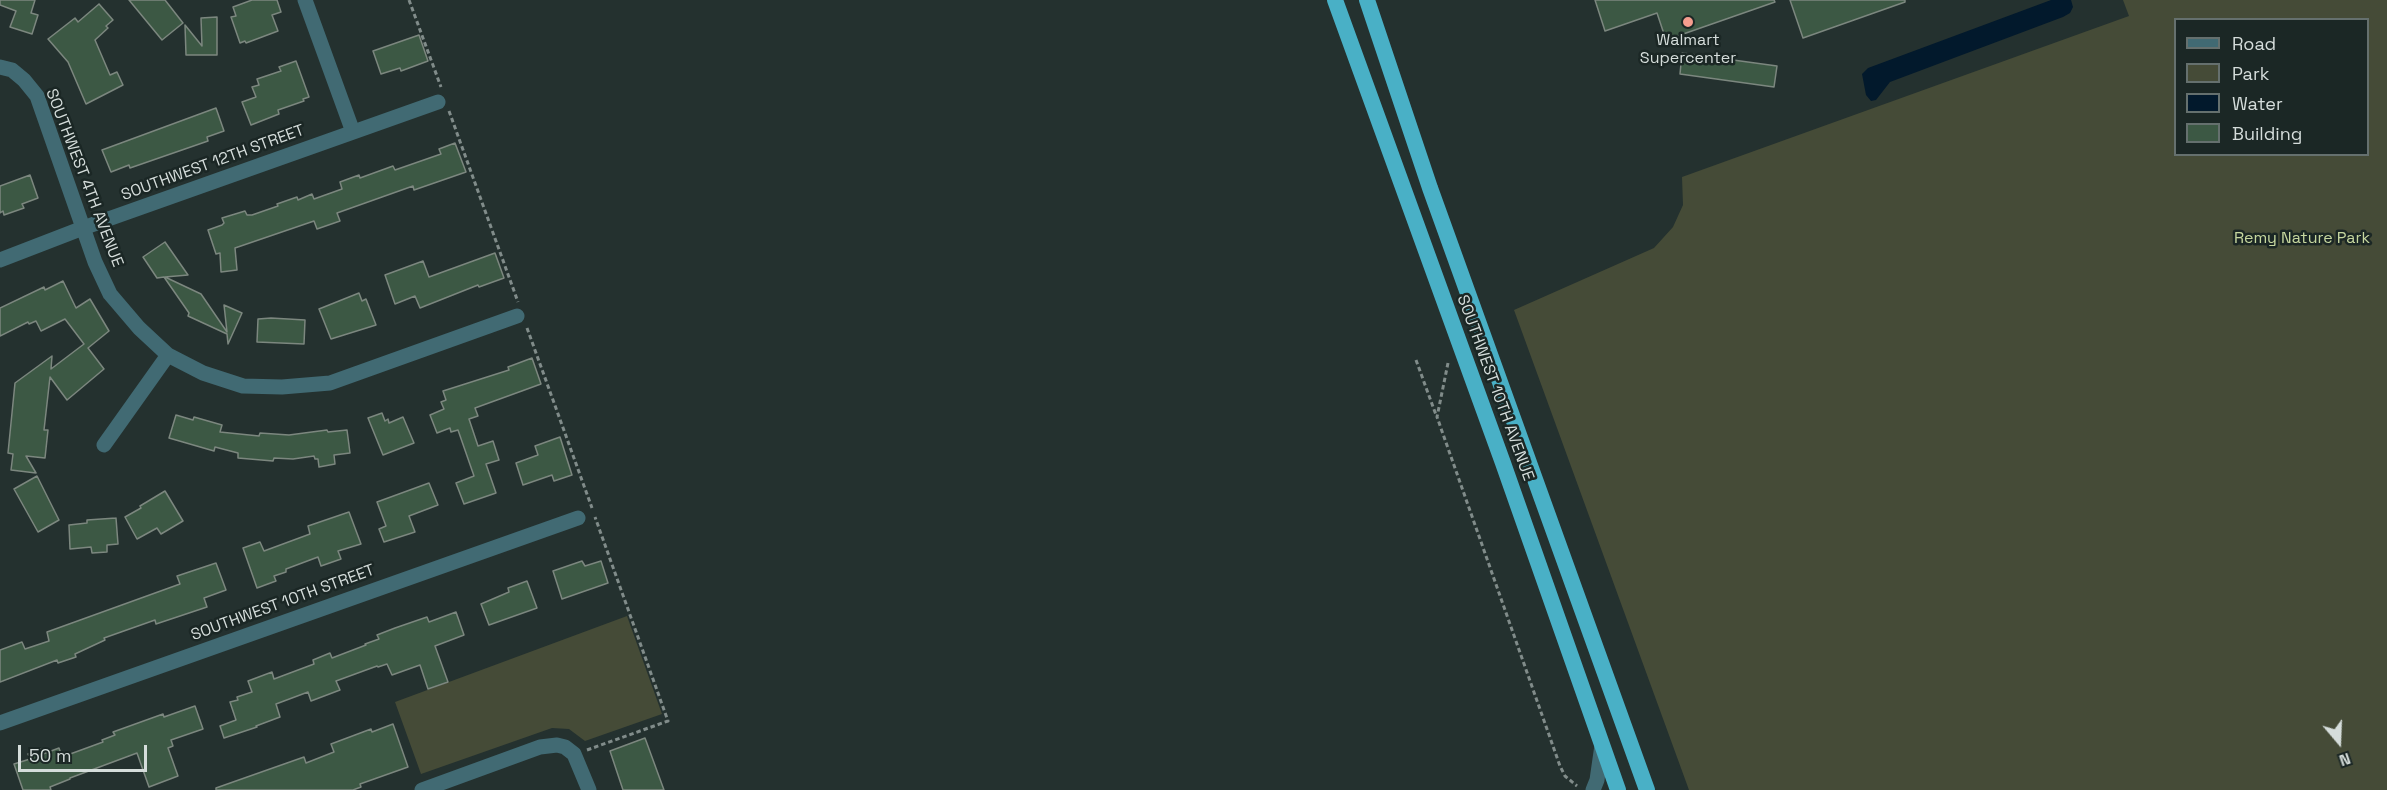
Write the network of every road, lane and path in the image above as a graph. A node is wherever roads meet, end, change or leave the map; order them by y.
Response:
1 (305, 0) edge
2 (409, 0) edge
3 (1335, 0) edge
4 (1367, 0) edge
5 (6, 69) edge
6 (442, 97) junction
7 (353, 132) junction
8 (83, 228) junction
9 (0, 260) edge
10 (521, 317) junction
11 (1455, 332) junction
12 (168, 355) junction
13 (1416, 360) dead end
14 (1437, 417) junction
15 (104, 445) dead end
16 (578, 518) dead end
17 (0, 723) edge
18 (1602, 745) junction
19 (570, 751) junction
20 (1572, 784) dead end
21 (422, 790) edge
22 (589, 790) edge
23 (1593, 790) edge
24 (1618, 790) edge
25 (1647, 790) edge

1 - 7 street
2 - 6 path
3 - 11 highway, SOUTHWEST 10TH AVENUE
4 - 25 highway, SOUTHWEST 10TH AVENUE
5 - 8 street, SOUTHWEST 4TH AVENUE
6 - 7 street, SOUTHWEST 12TH STREET
6 - 10 path
7 - 8 street, SOUTHWEST 12TH STREET
8 - 9 street, SOUTHWEST 12TH STREET
8 - 12 street, SOUTHWEST 4TH AVENUE
10 - 12 street, SOUTHWEST 4TH AVENUE
10 - 19 path
11 - 14 path
11 - 18 highway, SOUTHWEST 10TH AVENUE
12 - 15 street
13 - 14 path
14 - 20 path
16 - 17 street, SOUTHWEST 10TH STREET
18 - 23 street
18 - 24 highway, SOUTHWEST 10TH AVENUE
19 - 21 street
19 - 22 street

